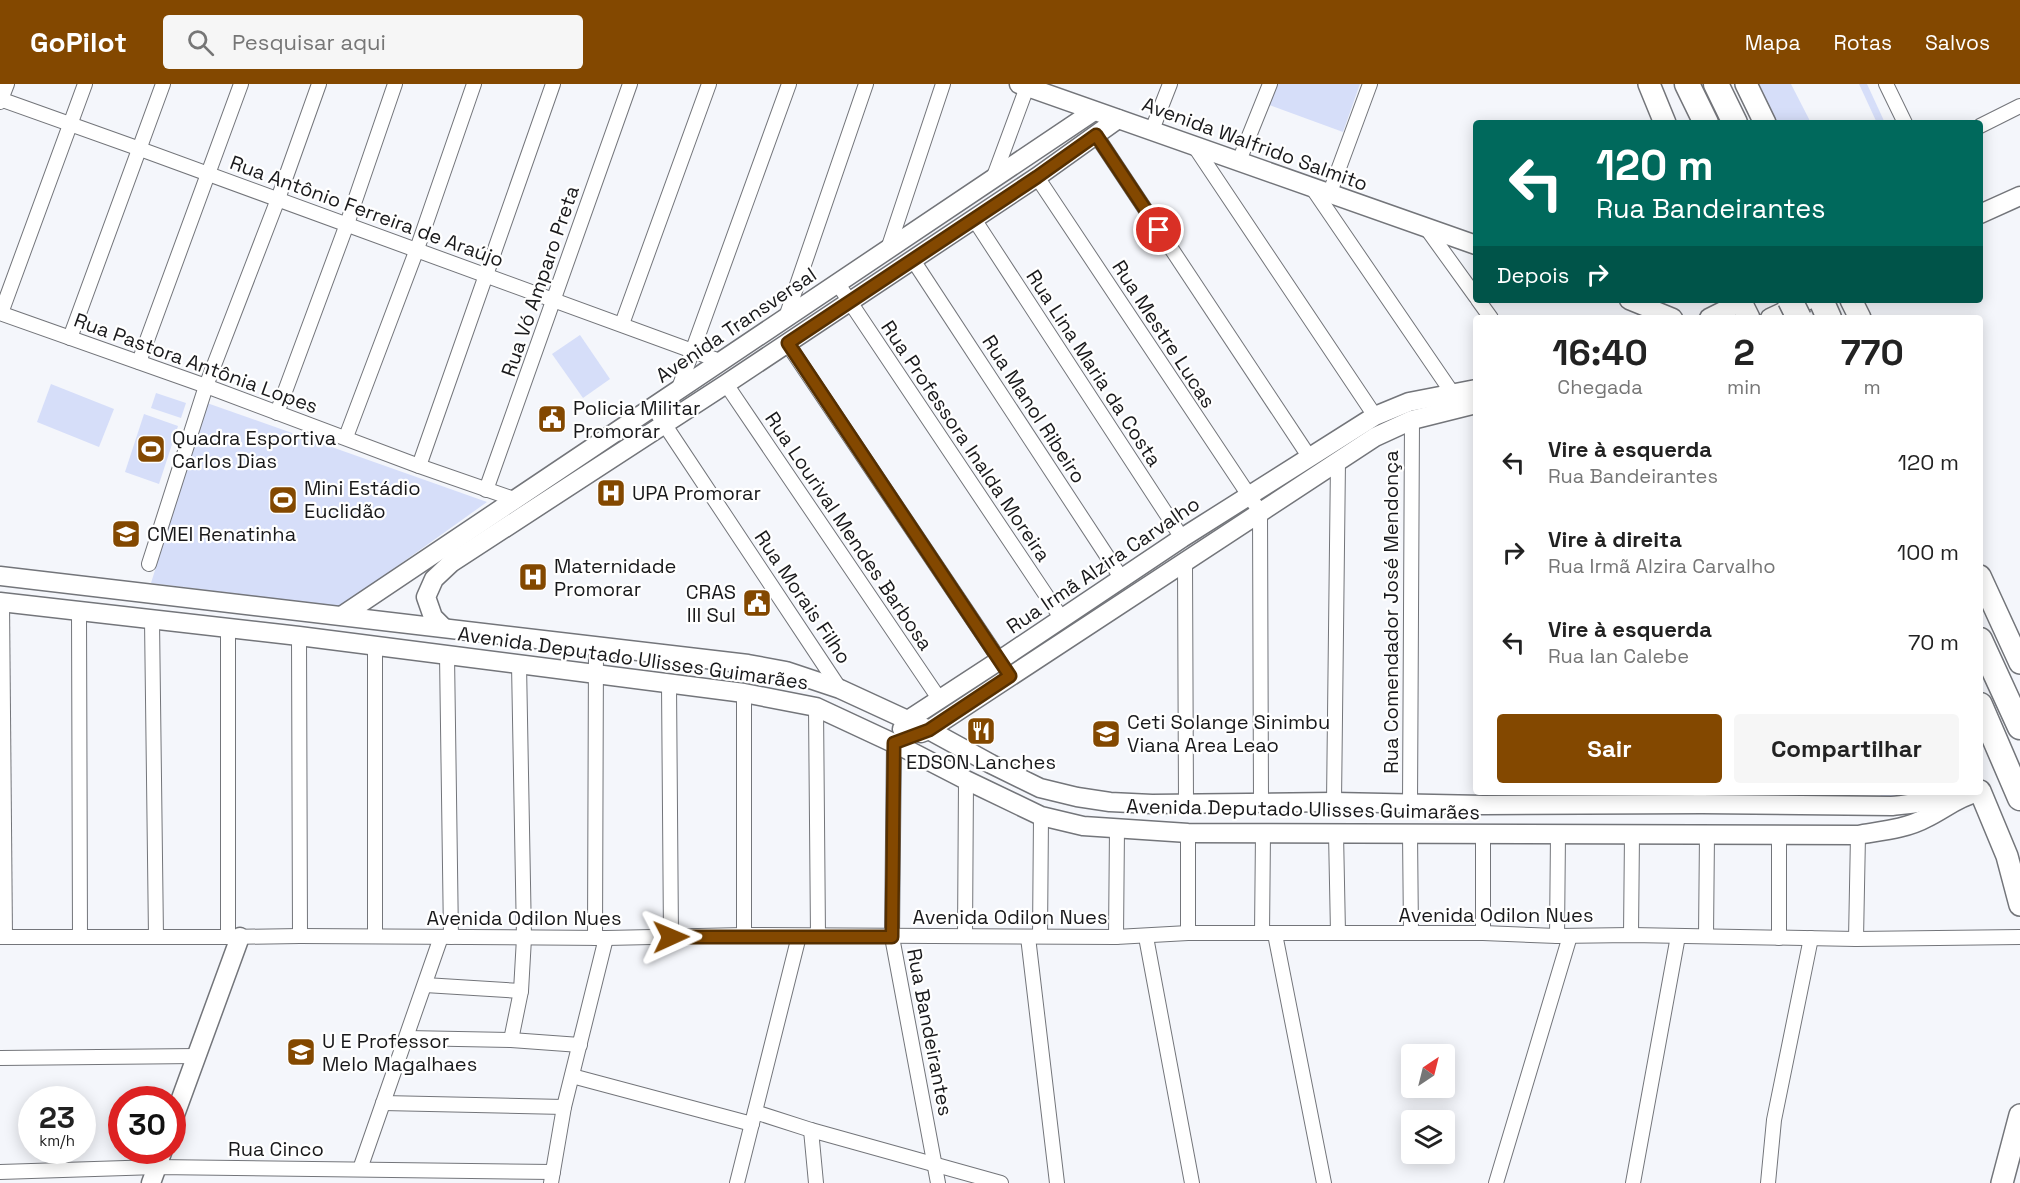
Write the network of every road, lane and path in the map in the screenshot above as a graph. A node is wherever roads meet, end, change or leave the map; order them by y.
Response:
1 (7, 84) edge
2 (85, 84) edge
3 (163, 84) edge
4 (241, 84) edge
5 (319, 84) edge
6 (395, 84) edge
7 (474, 84) edge
8 (553, 84) edge
9 (630, 84) edge
10 (709, 84) edge
11 (789, 84) edge
12 (866, 84) edge
13 (943, 84) edge
14 (1170, 84) edge
15 (1269, 84) edge
16 (1370, 84) edge
17 (1649, 84) edge
18 (1687, 84) edge
19 (1716, 84) edge
20 (1746, 84) edge
21 (1886, 84) edge
22 (1023, 85) edge
23 (0, 100) edge
24 (2020, 106) edge
25 (1094, 111) junction
26 (1118, 119) junction
27 (1664, 120) edge
28 (1705, 120) edge
29 (1734, 120) edge
30 (1764, 120) edge
31 (1904, 120) edge
32 (71, 124) junction
33 (1983, 124) edge
34 (1152, 130) junction
35 (1096, 135) junction
36 (1195, 147) junction
37 (140, 149) junction
38 (1239, 161) junction
39 (208, 174) junction
40 (1037, 177) junction
41 (993, 179) junction
42 (1321, 192) junction
43 (2020, 196) edge
44 (278, 199) junction
45 (1983, 213) edge
46 (974, 219) junction
47 (347, 224) junction
48 (1427, 229) junction
49 (1473, 245) edge
50 (417, 249) junction
51 (888, 249) junction
52 (913, 260) junction
53 (487, 275) junction
54 (838, 284) junction
55 (1473, 293) edge
56 (555, 300) junction
57 (850, 302) junction
58 (1636, 303) edge
59 (1802, 303) edge
60 (1744, 305) edge
61 (0, 313) edge
62 (1666, 315) edge
63 (1717, 315) edge
64 (1776, 315) edge
65 (785, 320) junction
66 (622, 324) junction
67 (70, 338) junction
68 (788, 343) junction
69 (694, 350) junction
70 (720, 361) junction
71 (139, 362) junction
72 (726, 384) junction
73 (206, 386) junction
74 (680, 388) junction
75 (1473, 390) edge
76 (1453, 394) junction
77 (1473, 405) edge
78 (653, 407) junction
79 (277, 413) junction
80 (1375, 416) junction
81 (1412, 420) junction
82 (664, 423) junction
83 (346, 437) junction
84 (1310, 458) junction
85 (1338, 461) junction
86 (419, 466) junction
87 (486, 490) junction
88 (1248, 496) junction
89 (514, 499) junction
90 (1260, 512) junction
91 (1182, 538) junction
92 (1185, 562) junction
93 (149, 564) dead end
94 (0, 576) edge
95 (1122, 579) junction
96 (1983, 583) edge
97 (118, 591) junction
98 (1, 602) edge
99 (79, 611) junction
100 (116, 615) junction
101 (343, 615) junction
102 (1062, 619) junction
103 (152, 620) junction
104 (443, 627) junction
105 (228, 628) junction
106 (299, 636) junction
107 (543, 640) junction
108 (375, 646) junction
109 (596, 646) junction
110 (1983, 647) edge
111 (447, 655) junction
112 (1000, 660) junction
113 (2020, 663) edge
114 (519, 664) junction
115 (542, 667) junction
116 (595, 674) junction
117 (1010, 676) junction
118 (669, 684) junction
119 (840, 689) junction
120 (744, 693) junction
121 (940, 700) junction
122 (816, 707) junction
123 (1983, 712) edge
124 (908, 720) junction
125 (2020, 727) edge
126 (929, 730) junction
127 (894, 743) junction
128 (966, 780) junction
129 (1939, 795) edge
130 (1966, 795) edge
131 (1981, 795) edge
132 (1557, 798) edge
133 (1630, 798) edge
134 (1702, 798) edge
135 (1777, 798) edge
136 (1865, 798) edge
137 (2020, 798) edge
138 (1483, 799) edge
139 (1334, 802) junction
140 (1261, 803) junction
141 (1298, 803) junction
142 (1186, 804) junction
143 (1410, 805) junction
144 (1892, 806) junction
145 (1041, 816) junction
146 (1117, 828) junction
147 (1889, 830) junction
148 (1188, 833) junction
149 (1263, 833) junction
150 (1300, 833) junction
151 (1336, 833) junction
152 (1410, 833) junction
153 (1483, 834) junction
154 (1558, 834) junction
155 (1632, 834) junction
156 (1707, 834) junction
157 (1779, 834) junction
158 (1858, 835) junction
159 (2020, 905) edge
160 (1188, 933) junction
161 (1269, 933) junction
162 (1338, 933) junction
163 (1411, 933) junction
164 (1484, 933) junction
165 (744, 935) junction
166 (1631, 935) junction
167 (300, 936) junction
168 (375, 936) junction
169 (799, 936) junction
170 (818, 936) junction
171 (965, 936) junction
172 (1563, 936) junction
173 (1678, 936) junction
174 (1706, 936) junction
175 (3, 937) edge
176 (80, 937) junction
177 (156, 937) junction
178 (234, 937) junction
179 (446, 937) junction
180 (671, 937) junction
181 (892, 937) junction
182 (1034, 937) junction
183 (1146, 937) junction
184 (524, 938) junction
185 (601, 938) junction
186 (1116, 938) junction
187 (1779, 938) junction
188 (1811, 938) junction
189 (2020, 938) edge
190 (1856, 939) junction
191 (425, 985) junction
192 (521, 991) junction
193 (407, 1038) junction
194 (511, 1040) junction
195 (580, 1045) junction
196 (197, 1056) junction
197 (0, 1058) edge
198 (573, 1076) junction
199 (186, 1086) edge
200 (383, 1104) junction
201 (564, 1107) junction
202 (2020, 1115) edge
203 (753, 1118) junction
204 (811, 1130) junction
205 (935, 1164) junction
206 (157, 1167) edge
207 (261, 1169) junction
208 (360, 1169) junction
209 (0, 1172) edge
210 (552, 1177) edge
211 (255, 1183) edge
212 (737, 1183) edge
213 (816, 1183) edge
214 (938, 1183) edge
215 (1001, 1183) edge
216 (1057, 1183) edge
217 (1192, 1183) edge
218 (1324, 1183) edge
219 (1496, 1183) edge
220 (1633, 1183) edge
221 (1768, 1183) edge
222 (2002, 1183) edge

1 - 23 street
2 - 32 street
3 - 37 street
4 - 39 street
5 - 44 street
6 - 47 street
7 - 50 street
8 - 53 street
9 - 56 street, Rua Vó Amparo Preta
10 - 66 street
11 - 69 street
12 - 65 street
13 - 51 street
14 - 34 street
15 - 38 street
16 - 42 street
17 - 27 main road
18 - 28 highway
19 - 29 highway
20 - 30 main road
21 - 31 street
22 - 25 street, Avenida Walfrido Salmito
22 - 41 street
23 - 32 street, Rua Antônio Ferreira de Araújo
24 - 33 street
25 - 26 street, Avenida Walfrido Salmito
25 - 41 street, Avenida Transversal
26 - 34 street, Avenida Walfrido Salmito
26 - 35 street
32 - 37 street, Rua Antônio Ferreira de Araújo
32 - 61 street
34 - 36 street, Avenida Walfrido Salmito
35 - 40 street
35 - 84 street
36 - 38 street, Avenida Walfrido Salmito
36 - 80 street
37 - 39 street, Rua Antônio Ferreira de Araújo
37 - 67 street
38 - 42 street, Avenida Walfrido Salmito
39 - 44 street, Rua Antônio Ferreira de Araújo
39 - 71 street
40 - 46 street
40 - 88 street, Rua Mestre Lucas
41 - 51 street, Avenida Transversal
42 - 48 street, Avenida Walfrido Salmito
42 - 76 street
43 - 45 street
44 - 47 street, Rua Antônio Ferreira de Araújo
44 - 73 street
46 - 52 street
46 - 91 street, Rua Lina Maria da Costa
47 - 50 street, Rua Antônio Ferreira de Araújo
47 - 79 street
48 - 49 street, Avenida Walfrido Salmito
48 - 55 street
50 - 53 street, Rua Antônio Ferreira de Araújo
50 - 83 street
51 - 54 street, Avenida Transversal
52 - 57 street
52 - 95 street, Rua Manol Ribeiro
53 - 56 street, Rua Antônio Ferreira de Araújo
53 - 86 street
54 - 57 street, Rua Professora Inalda Moreira
54 - 65 street, Avenida Transversal
56 - 66 street, Rua Antônio Ferreira de Araújo
56 - 87 street, Rua Vó Amparo Preta
57 - 68 street
57 - 102 street, Rua Professora Inalda Moreira
58 - 62 street
59 - 64 street
60 - 63 street
61 - 67 street, Rua Pastora Antônia Lopes
65 - 70 street, Avenida Transversal
66 - 69 street, Rua Antônio Ferreira de Araújo
67 - 71 street, Rua Pastora Antônia Lopes
68 - 72 street
68 - 112 street
69 - 70 street, Rua Antônio Ferreira de Araújo
69 - 74 street
70 - 74 street, Avenida Transversal
71 - 73 street, Rua Pastora Antônia Lopes
72 - 82 street
72 - 121 street, Rua Lourival Mendes Barbosa
73 - 79 street, Rua Pastora Antônia Lopes
73 - 93 street
74 - 78 street, Avenida Transversal
75 - 76 street, Rua Irmã Alzira Carvalho
76 - 80 street, Rua Irmã Alzira Carvalho
77 - 81 street, Rua Irmã Alzira Carvalho
78 - 82 street, Rua Morais Filho
78 - 89 street, Avenida Transversal
79 - 83 street, Rua Pastora Antônia Lopes
80 - 84 street, Rua Irmã Alzira Carvalho
81 - 85 street, Rua Irmã Alzira Carvalho
81 - 143 street, Rua Comendador José Mendonça
82 - 104 street
82 - 119 street, Rua Morais Filho
83 - 86 street, Rua Pastora Antônia Lopes
84 - 88 street, Rua Irmã Alzira Carvalho
85 - 90 street, Rua Irmã Alzira Carvalho
85 - 139 street
86 - 87 street, Rua Pastora Antônia Lopes
87 - 89 street, Rua Pastora Antônia Lopes
88 - 90 street, Rua Mestre Lucas
88 - 91 street, Rua Irmã Alzira Carvalho
89 - 101 street, Avenida Transversal
90 - 92 street, Rua Irmã Alzira Carvalho
90 - 140 street
91 - 95 street, Rua Irmã Alzira Carvalho
92 - 117 street, Rua Irmã Alzira Carvalho
92 - 142 street
94 - 97 street, Avenida Deputado Ulisses Guimarães
95 - 102 street, Rua Irmã Alzira Carvalho
96 - 113 main road
97 - 100 street
97 - 101 street, Avenida Deputado Ulisses Guimarães
98 - 99 street, Avenida Deputado Ulisses Guimarães
98 - 175 street
99 - 100 street, Avenida Deputado Ulisses Guimarães
99 - 176 street
100 - 103 street, Avenida Deputado Ulisses Guimarães
101 - 104 street, Avenida Deputado Ulisses Guimarães
102 - 112 street, Rua Irmã Alzira Carvalho
103 - 105 street, Avenida Deputado Ulisses Guimarães
103 - 177 street
104 - 107 street, Avenida Deputado Ulisses Guimarães
105 - 106 street, Avenida Deputado Ulisses Guimarães
105 - 178 street
106 - 108 street, Avenida Deputado Ulisses Guimarães
106 - 167 street
107 - 109 street, Avenida Deputado Ulisses Guimarães
107 - 115 street
108 - 111 street, Avenida Deputado Ulisses Guimarães
108 - 168 street
109 - 116 street
109 - 119 street, Avenida Deputado Ulisses Guimarães
110 - 125 highway
111 - 114 street, Avenida Deputado Ulisses Guimarães
111 - 179 street
112 - 117 street
112 - 121 street, Rua Irmã Alzira Carvalho
114 - 115 street, Avenida Deputado Ulisses Guimarães
114 - 184 street
115 - 116 street, Avenida Deputado Ulisses Guimarães
116 - 118 street, Avenida Deputado Ulisses Guimarães
116 - 185 street
117 - 126 street, Rua Irmã Alzira Carvalho
118 - 120 street, Avenida Deputado Ulisses Guimarães
118 - 180 street
119 - 124 street, Avenida Deputado Ulisses Guimarães
120 - 122 street, Avenida Deputado Ulisses Guimarães
120 - 165 street
121 - 124 street, Rua Irmã Alzira Carvalho
122 - 127 street, Avenida Deputado Ulisses Guimarães
122 - 170 street
123 - 137 highway
124 - 126 street, Avenida Deputado Ulisses Guimarães
124 - 127 street, Rua Irmã Alzira Carvalho
126 - 127 street, Rua Irmã Alzira Carvalho
126 - 142 street, Avenida Deputado Ulisses Guimarães
127 - 128 street, Avenida Deputado Ulisses Guimarães
127 - 181 street, Rua Bandeirantes
128 - 145 street, Avenida Deputado Ulisses Guimarães
128 - 171 street
129 - 144 street, Avenida Deputado Ulisses Guimarães
130 - 147 street, Avenida Deputado Ulisses Guimarães
131 - 159 main road
132 - 133 street, Avenida Deputado Ulisses Guimarães
132 - 138 street, Avenida Deputado Ulisses Guimarães
133 - 134 street, Avenida Deputado Ulisses Guimarães
134 - 135 street, Avenida Deputado Ulisses Guimarães
135 - 136 street, Avenida Deputado Ulisses Guimarães
136 - 144 street, Avenida Deputado Ulisses Guimarães
138 - 143 street, Avenida Deputado Ulisses Guimarães
139 - 141 street, Avenida Deputado Ulisses Guimarães
139 - 143 street, Avenida Deputado Ulisses Guimarães
140 - 141 street, Avenida Deputado Ulisses Guimarães
140 - 142 street, Avenida Deputado Ulisses Guimarães
141 - 150 street
144 - 147 street
145 - 146 street, Avenida Deputado Ulisses Guimarães
145 - 182 street
146 - 148 street, Avenida Deputado Ulisses Guimarães
146 - 186 street
147 - 158 street, Avenida Deputado Ulisses Guimarães
148 - 149 street, Avenida Deputado Ulisses Guimarães
148 - 160 street
149 - 150 street, Avenida Deputado Ulisses Guimarães
149 - 161 street
150 - 151 street, Avenida Deputado Ulisses Guimarães
151 - 152 street, Avenida Deputado Ulisses Guimarães
151 - 162 street
152 - 153 street, Avenida Deputado Ulisses Guimarães
152 - 163 street
153 - 154 street, Avenida Deputado Ulisses Guimarães
153 - 164 street
154 - 155 street, Avenida Deputado Ulisses Guimarães
154 - 172 street
155 - 156 street, Avenida Deputado Ulisses Guimarães
155 - 166 street
156 - 157 street, Avenida Deputado Ulisses Guimarães
156 - 174 street
157 - 158 street, Avenida Deputado Ulisses Guimarães
157 - 187 street
158 - 190 street
160 - 161 street, Avenida Odilon Nues
160 - 183 street, Avenida Odilon Nues
161 - 162 street, Avenida Odilon Nues
161 - 218 street
162 - 163 street, Avenida Odilon Nues
163 - 164 street, Avenida Odilon Nues
164 - 172 street, Avenida Odilon Nues
165 - 169 street, Avenida Odilon Nues
165 - 180 street, Avenida Odilon Nues
166 - 172 street, Avenida Odilon Nues
166 - 173 street, Avenida Odilon Nues
167 - 168 street, Avenida Odilon Nues
167 - 178 street, Avenida Odilon Nues
168 - 179 street, Avenida Odilon Nues
169 - 170 street, Avenida Odilon Nues
169 - 203 street
170 - 181 street, Avenida Odilon Nues
171 - 181 street, Avenida Odilon Nues
171 - 182 street, Avenida Odilon Nues
172 - 219 street
173 - 174 street, Avenida Odilon Nues
173 - 220 street
174 - 187 street, Avenida Odilon Nues
175 - 176 street, Avenida Odilon Nues
176 - 177 street, Avenida Odilon Nues
177 - 178 street, Avenida Odilon Nues
178 - 196 street
179 - 184 street, Avenida Odilon Nues
179 - 191 street
180 - 185 street, Avenida Odilon Nues
181 - 205 street, Rua Bandeirantes
182 - 186 street, Avenida Odilon Nues
182 - 216 street
183 - 186 street, Avenida Odilon Nues
183 - 217 street
184 - 185 street, Avenida Odilon Nues
184 - 192 street
185 - 195 street
187 - 188 street, Avenida Odilon Nues
188 - 190 street, Avenida Odilon Nues
188 - 221 street
189 - 190 street, Avenida Odilon Nues
191 - 192 street
191 - 193 street
192 - 194 street
193 - 194 street
193 - 200 street
194 - 195 street
195 - 198 street
196 - 197 street
196 - 199 street
198 - 201 street
198 - 203 street
200 - 201 street
200 - 208 street
201 - 210 street
202 - 222 main road
203 - 204 street
203 - 212 street
204 - 205 street
204 - 213 street
205 - 214 street, Rua Bandeirantes
205 - 215 street
206 - 207 street, Rua Cinco
206 - 209 street, Rua Cinco
207 - 208 street, Rua Cinco
207 - 211 street
208 - 210 street, Rua Cinco

